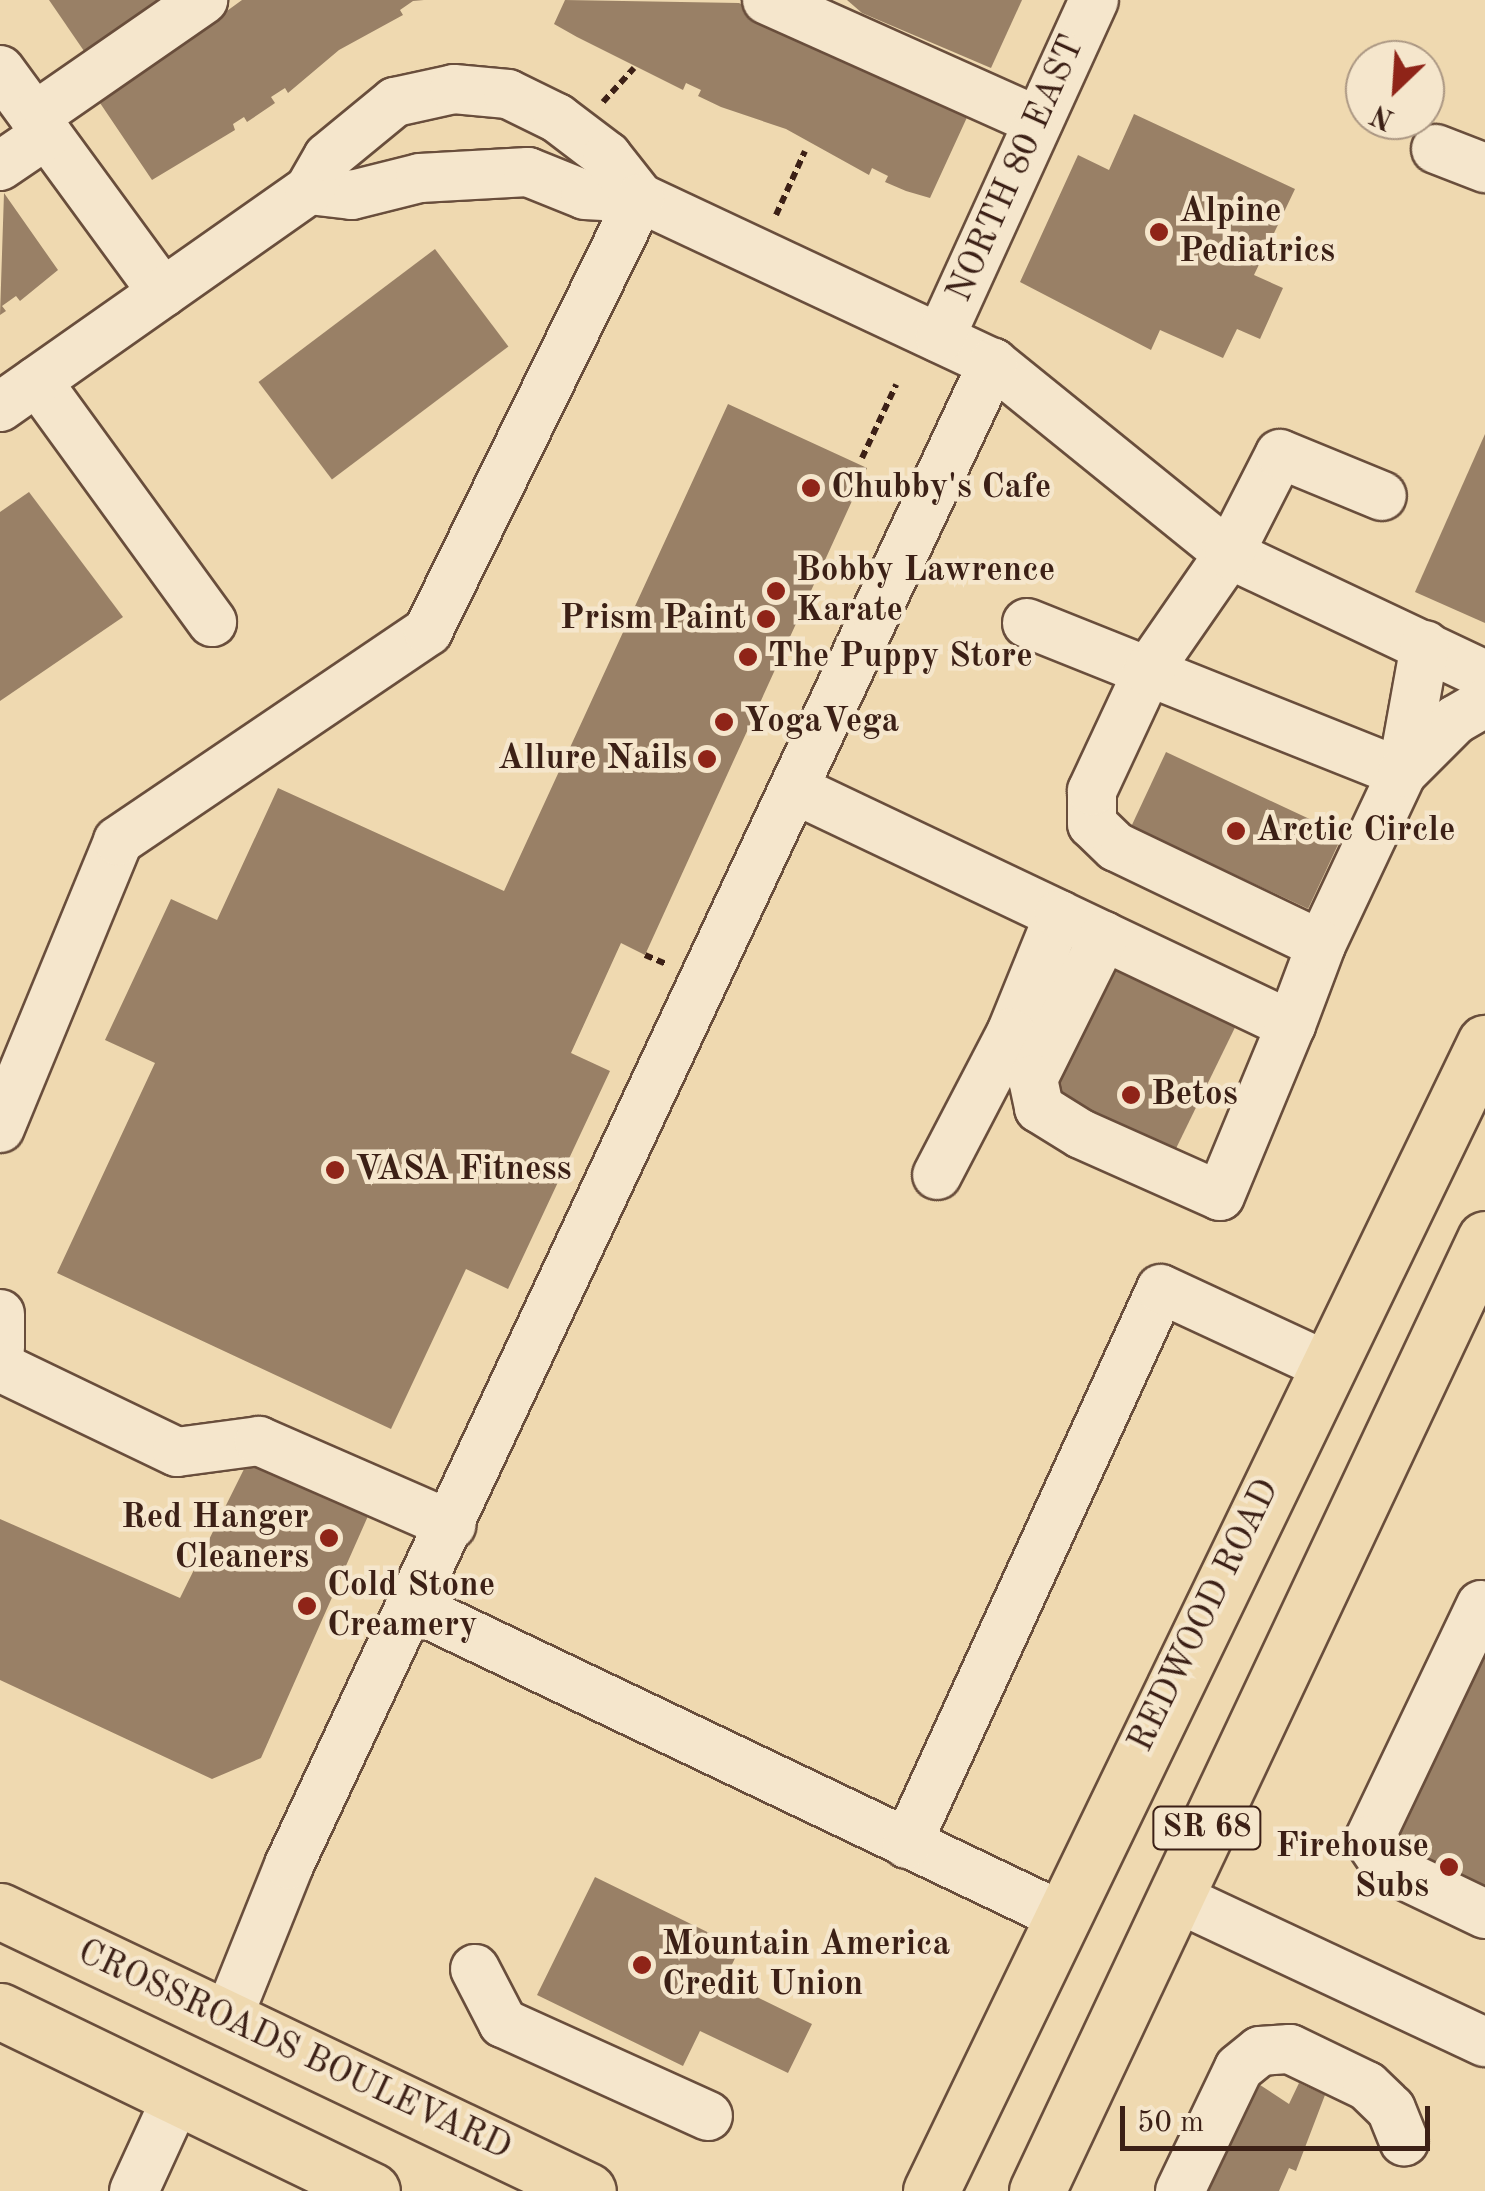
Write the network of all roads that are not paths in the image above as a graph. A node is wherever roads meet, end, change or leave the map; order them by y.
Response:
1 (203, 0) edge
2 (767, 0) edge
3 (1094, 0) edge
4 (0, 70) edge
5 (1038, 122) junction
6 (41, 126) junction
7 (1436, 149) dead end
8 (0, 166) edge
9 (1485, 168) edge
10 (309, 190) junction
11 (640, 198) junction
12 (163, 293) junction
13 (940, 338) junction
14 (993, 362) junction
15 (19, 394) edge
16 (1382, 496) dead end
17 (1229, 554) junction
18 (212, 622) dead end
19 (1027, 623) dead end
20 (1425, 646) junction
21 (1148, 671) junction
22 (1485, 674) edge
23 (1485, 703) edge
24 (1402, 773) junction
25 (794, 789) junction
26 (1060, 915) junction
27 (1104, 936) junction
28 (1320, 945) junction
29 (1291, 1025) junction
30 (1485, 1043) edge
31 (0, 1128) edge
32 (937, 1176) dead end
33 (1485, 1240) edge
34 (0, 1314) edge
35 (0, 1348) edge
36 (1328, 1366) junction
37 (0, 1368) edge
38 (451, 1525) junction
39 (1481, 1605) dead end
40 (414, 1607) junction
41 (907, 1844) junction
42 (1175, 1897) junction
43 (0, 1912) edge
44 (1485, 1914) edge
45 (1060, 1916) junction
46 (476, 1969) dead end
47 (0, 2011) edge
48 (228, 2017) junction
49 (1485, 2042) edge
50 (178, 2094) junction
51 (708, 2116) dead end
52 (1404, 2142) dead end
53 (134, 2191) edge
54 (372, 2191) edge
55 (588, 2191) edge
56 (932, 2191) edge
57 (1037, 2191) edge
58 (1180, 2191) edge

1 - 6 street
2 - 5 street
3 - 5 street, NORTH 80 EAST
4 - 6 street
5 - 13 street, NORTH 80 EAST
6 - 8 street
6 - 12 street
7 - 9 street
10 - 11 street
10 - 11 street
10 - 12 street
11 - 13 street
11 - 31 street
12 - 15 street
13 - 14 street
14 - 17 street
14 - 25 street
15 - 18 street
16 - 17 street
17 - 20 street
17 - 21 street
19 - 21 street
20 - 22 street
20 - 24 street
21 - 24 street
21 - 28 street
23 - 24 street
24 - 28 street
25 - 26 street
25 - 38 street
26 - 27 street
26 - 32 street
27 - 29 street
27 - 29 street
28 - 29 street
30 - 36 main road, REDWOOD ROAD / SR 68
33 - 42 main road, SR 68
34 - 35 street
36 - 41 street
36 - 45 main road, REDWOOD ROAD / SR 68
37 - 38 street
38 - 40 street
39 - 44 street
40 - 41 street
40 - 48 street
41 - 45 street
42 - 49 street
42 - 57 main road, SR 68
43 - 48 main road, CROSSROADS BOULEVARD
45 - 56 main road, REDWOOD ROAD / SR 68
46 - 51 street
47 - 50 main road
48 - 55 main road, CROSSROADS BOULEVARD
50 - 53 street
50 - 54 main road
52 - 58 street

